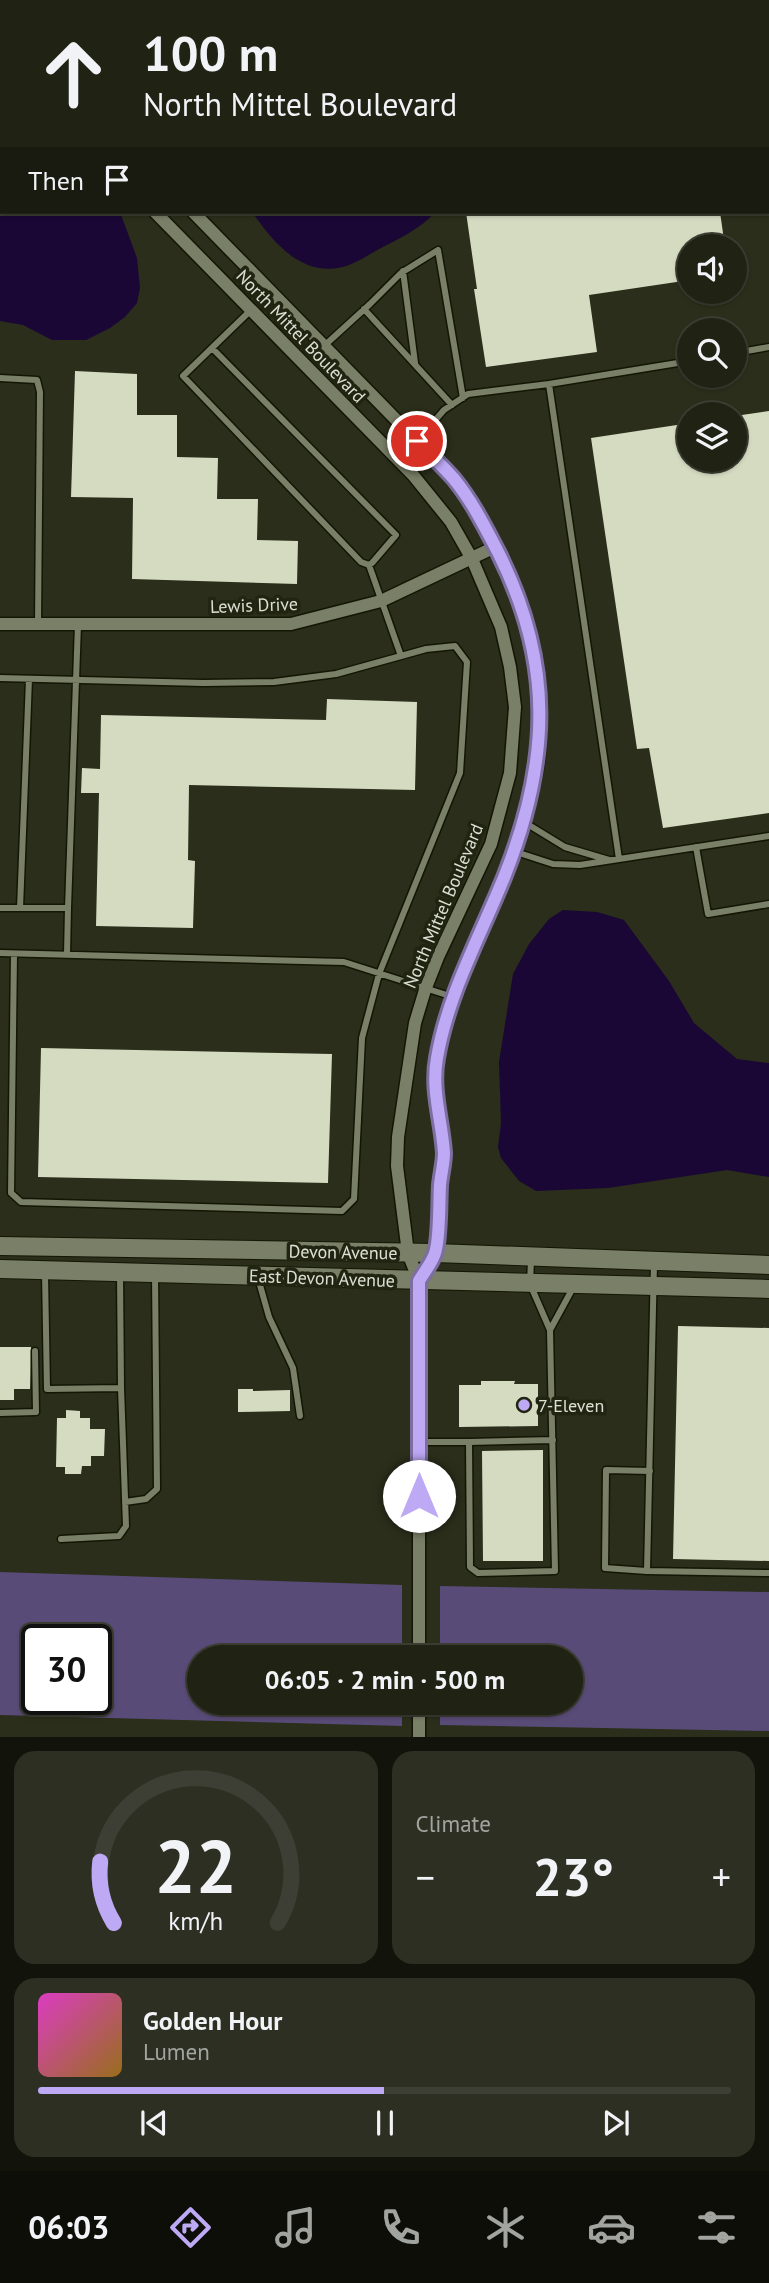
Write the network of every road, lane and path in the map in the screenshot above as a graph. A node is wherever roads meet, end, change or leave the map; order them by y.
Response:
1 (157, 214) edge
2 (196, 214) edge
3 (403, 271) junction
4 (364, 309) junction
5 (251, 310) junction
6 (324, 346) junction
7 (769, 347) edge
8 (212, 348) junction
9 (747, 351) edge
10 (677, 363) edge
11 (415, 365) junction
12 (0, 378) edge
13 (549, 384) junction
14 (463, 398) junction
15 (452, 405) junction
16 (417, 441) junction
17 (495, 547) junction
18 (472, 559) junction
19 (369, 565) junction
20 (381, 601) junction
21 (0, 624) edge
22 (38, 624) junction
23 (78, 624) junction
24 (401, 656) junction
25 (0, 678) edge
26 (29, 679) junction
27 (75, 680) junction
28 (523, 822) junction
29 (769, 836) edge
30 (696, 847) junction
31 (513, 851) junction
32 (619, 859) junction
33 (611, 860) junction
34 (769, 904) edge
35 (0, 908) edge
36 (20, 908) junction
37 (68, 908) junction
38 (0, 953) edge
39 (15, 954) junction
40 (67, 954) junction
41 (379, 974) junction
42 (425, 989) junction
43 (453, 998) junction
44 (0, 1246) edge
45 (408, 1253) junction
46 (435, 1253) junction
47 (531, 1258) junction
48 (654, 1262) junction
49 (769, 1265) edge
50 (0, 1269) edge
51 (45, 1270) junction
52 (120, 1272) junction
53 (155, 1273) junction
54 (257, 1275) junction
55 (419, 1281) junction
56 (530, 1284) junction
57 (576, 1284) junction
58 (655, 1286) junction
59 (769, 1289) edge
60 (550, 1330) junction
61 (35, 1351) dead end
62 (121, 1388) junction
63 (0, 1413) edge
64 (300, 1416) dead end
65 (553, 1440) junction
66 (419, 1442) junction
67 (468, 1442) junction
68 (650, 1471) junction
69 (125, 1502) junction
70 (61, 1539) dead end
71 (647, 1571) junction
72 (769, 1573) edge
73 (419, 1645) edge
74 (419, 1715) edge
75 (419, 1737) edge

1 - 5 street, North Mittel Boulevard
2 - 6 street, North Mittel Boulevard
3 - 4 lane
3 - 11 lane
3 - 14 lane
4 - 6 lane
4 - 11 lane
5 - 8 lane
5 - 18 street, North Mittel Boulevard
6 - 16 street, North Mittel Boulevard
7 - 9 lane
8 - 19 lane
8 - 19 lane
10 - 13 lane
11 - 15 lane
12 - 22 lane
13 - 14 lane
13 - 32 lane
14 - 15 lane
15 - 16 lane
16 - 17 street, North Mittel Boulevard
17 - 18 street, Lewis Drive
17 - 28 street, North Mittel Boulevard
18 - 20 street, Lewis Drive
18 - 42 street, North Mittel Boulevard
19 - 20 lane
20 - 23 street, Lewis Drive
20 - 24 lane
21 - 22 street, Lewis Drive
22 - 23 street, Lewis Drive
23 - 27 lane
24 - 27 lane
24 - 41 lane
25 - 26 lane
26 - 27 lane
26 - 36 lane
27 - 37 lane
28 - 31 street, North Mittel Boulevard
28 - 33 lane
29 - 30 lane
30 - 32 lane
30 - 34 lane
31 - 33 lane
31 - 43 street, North Mittel Boulevard
32 - 33 lane
35 - 36 lane
36 - 37 lane
37 - 40 lane
38 - 39 lane
39 - 40 lane
39 - 41 lane
40 - 41 lane
41 - 42 lane
42 - 43 lane
42 - 45 street, North Mittel Boulevard
43 - 46 street, North Mittel Boulevard
44 - 45 main road, Devon Avenue
45 - 46 main road, Devon Avenue
45 - 55 street, North Mittel Boulevard
46 - 47 main road, Devon Avenue
46 - 55 street, North Mittel Boulevard
47 - 48 main road, Devon Avenue
47 - 56 lane
48 - 49 main road, Devon Avenue
48 - 58 lane
50 - 51 main road, East Devon Avenue
51 - 52 main road, East Devon Avenue
51 - 62 lane
52 - 53 main road, East Devon Avenue
52 - 62 lane
53 - 54 main road, East Devon Avenue
53 - 69 lane
54 - 55 main road, East Devon Avenue
54 - 64 lane
55 - 56 main road, East Devon Avenue
55 - 66 street
56 - 57 main road, East Devon Avenue
56 - 60 lane
57 - 58 main road, East Devon Avenue
57 - 60 lane
58 - 59 main road, East Devon Avenue
58 - 68 lane
60 - 65 lane
61 - 63 lane
62 - 69 lane
65 - 67 lane
65 - 67 lane
66 - 67 lane
66 - 73 street
68 - 71 lane
68 - 71 lane
69 - 70 lane
71 - 72 lane
74 - 75 street

